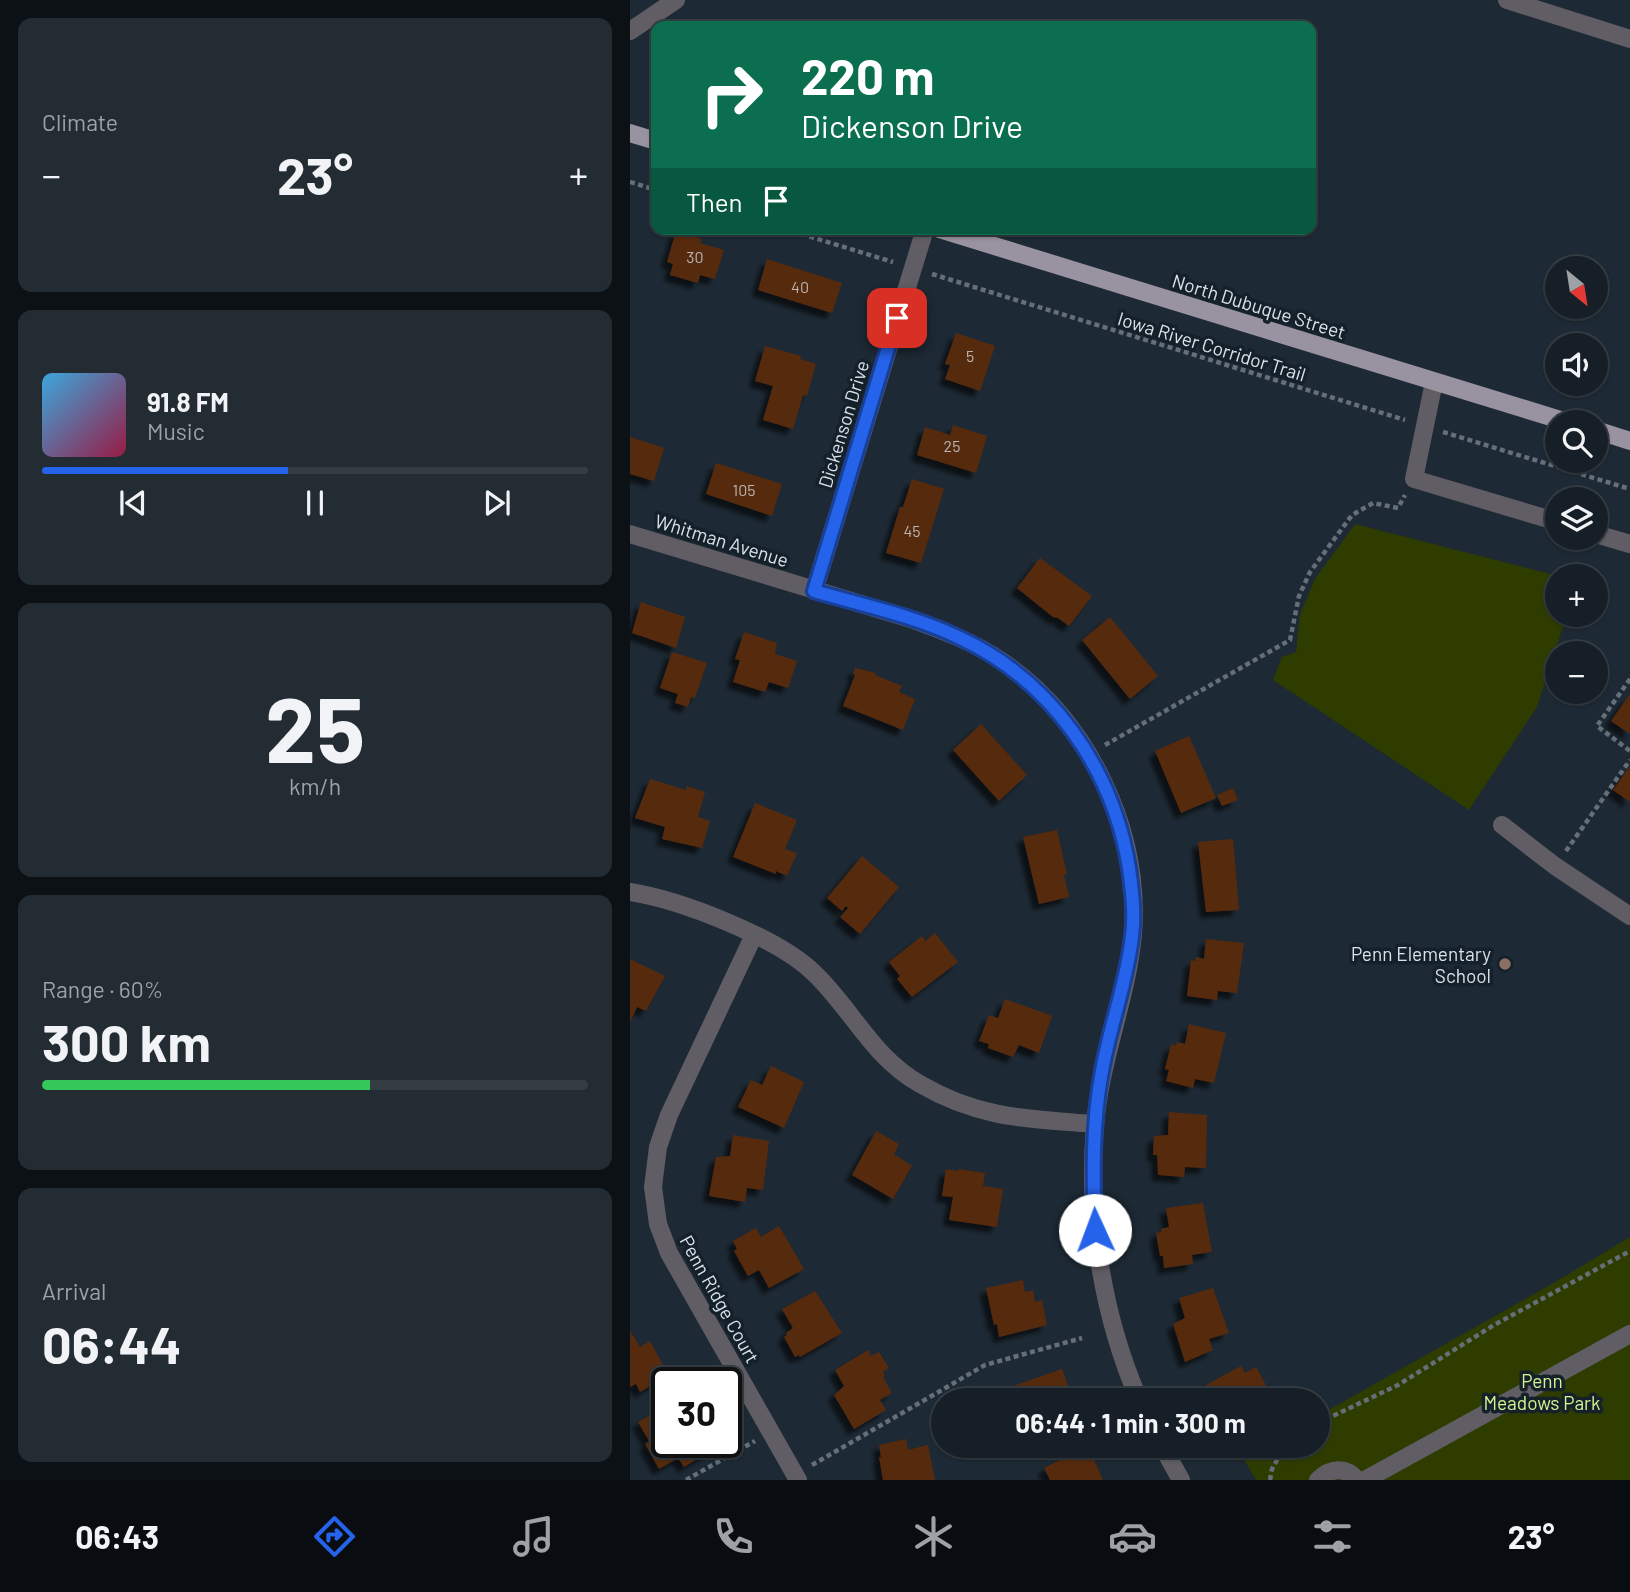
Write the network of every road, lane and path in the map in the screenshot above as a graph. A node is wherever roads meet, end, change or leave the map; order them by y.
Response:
1 (676, 0) edge
2 (1507, 0) edge
3 (630, 31) edge
4 (1630, 39) edge
5 (630, 133) edge
6 (651, 139) edge
7 (630, 182) edge
8 (651, 188) edge
9 (805, 235) edge
10 (923, 235) edge
11 (958, 235) edge
12 (913, 268) junction
13 (1434, 382) junction
14 (1545, 415) edge
15 (1425, 426) junction
16 (1608, 434) edge
17 (1630, 441) edge
18 (1414, 479) junction
19 (1630, 489) edge
20 (1545, 518) edge
21 (630, 534) edge
22 (1608, 538) edge
23 (1630, 544) edge
24 (814, 591) junction
25 (1630, 679) edge
26 (1630, 751) edge
27 (1089, 754) junction
28 (1630, 760) edge
29 (1502, 825) dead end
30 (1556, 866) junction
31 (630, 892) edge
32 (1630, 916) edge
33 (754, 936) junction
34 (1095, 1124) junction
35 (1630, 1251) edge
36 (1630, 1334) edge
37 (1082, 1338) dead end
38 (1135, 1388) edge
39 (1330, 1417) edge
40 (771, 1433) junction
41 (1169, 1458) edge
42 (1278, 1458) edge
43 (797, 1478) edge
44 (686, 1480) edge
45 (1181, 1480) edge
46 (1270, 1480) edge
47 (1318, 1480) edge
48 (1357, 1480) edge
49 (1365, 1480) edge

1 - 3 street
2 - 4 street
5 - 6 main road
7 - 8 path
9 - 12 path, Iowa River Corridor Trail
10 - 12 street, Dickenson Drive
11 - 13 main road, North Dubuque Street
12 - 15 path, Iowa River Corridor Trail
12 - 24 street, Dickenson Drive
13 - 14 main road, North Dubuque Street
13 - 15 street
15 - 18 street
15 - 19 path, Iowa River Corridor Trail
16 - 17 main road
18 - 20 street
18 - 27 path
21 - 24 street, Whitman Avenue
22 - 23 street
24 - 27 street, Whitman Avenue
25 - 26 path
27 - 34 street, Whitman Avenue
28 - 30 path
29 - 30 street
30 - 32 street
31 - 33 street
33 - 34 street
33 - 40 street, Penn Ridge Court
34 - 38 street, Whitman Avenue
35 - 39 path
36 - 49 street
37 - 43 path
40 - 43 street, Penn Ridge Court
40 - 44 path
41 - 45 street
42 - 46 path
47 - 48 street

